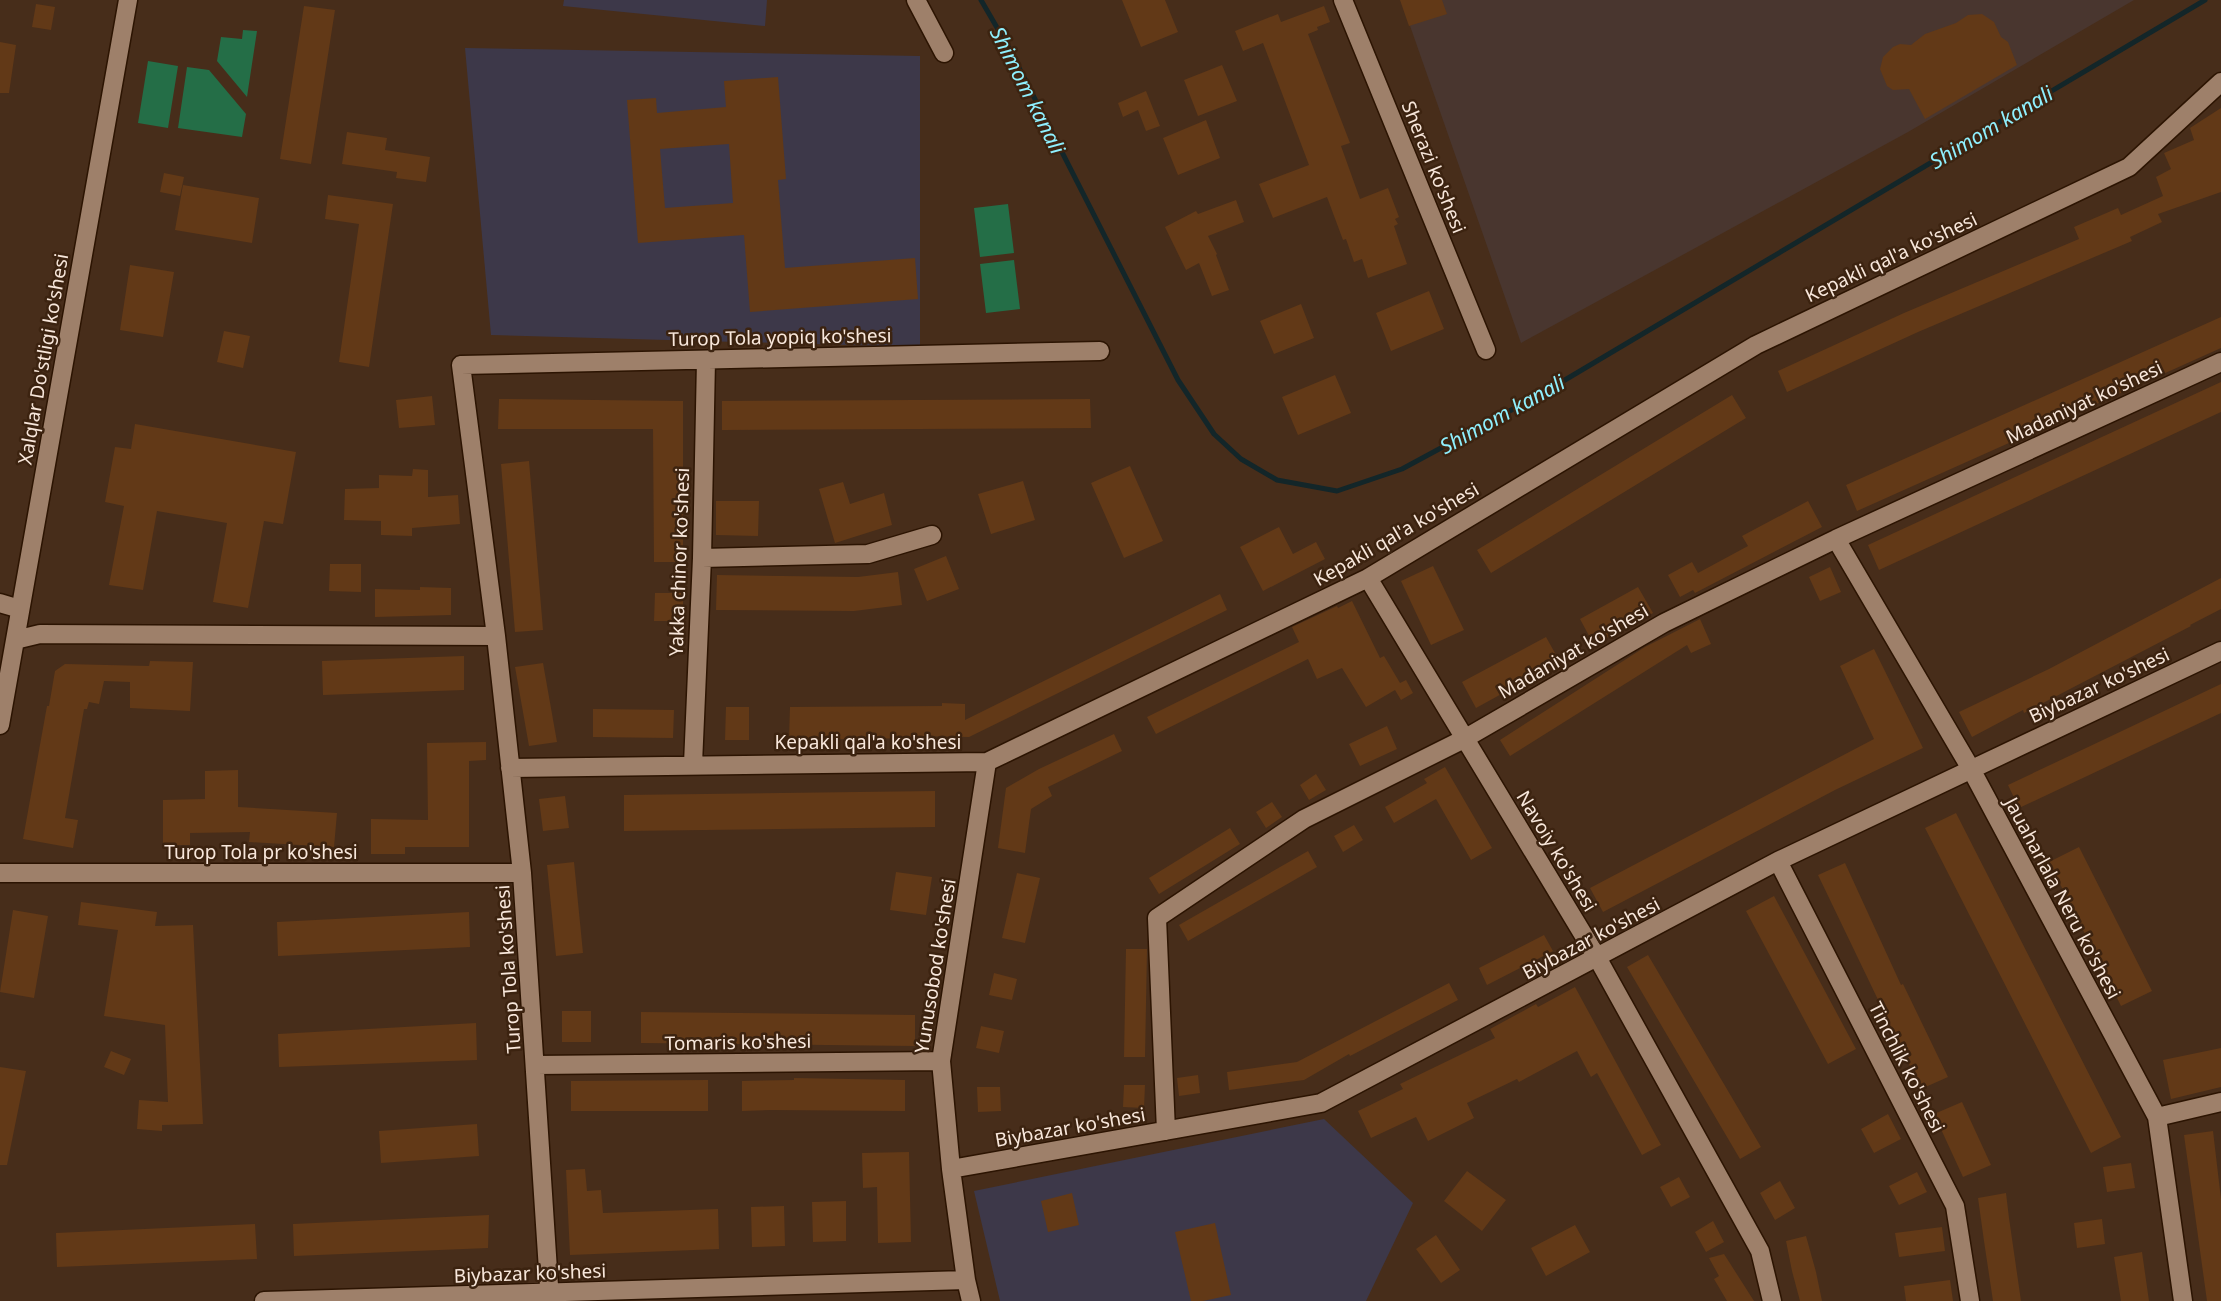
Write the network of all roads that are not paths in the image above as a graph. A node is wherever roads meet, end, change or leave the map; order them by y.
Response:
1 (128, 0) edge
2 (916, 0) edge
3 (1343, 0) edge
4 (944, 53) dead end
5 (2221, 82) edge
6 (1486, 350) dead end
7 (1100, 351) dead end
8 (706, 360) junction
9 (2221, 362) edge
10 (461, 365) joint
11 (932, 535) dead end
12 (1836, 539) junction
13 (702, 558) junction
14 (1368, 579) junction
15 (0, 603) edge
16 (20, 609) junction
17 (496, 636) junction
18 (15, 640) junction
19 (2221, 651) edge
20 (0, 725) edge
21 (1465, 739) junction
22 (987, 762) junction
23 (693, 764) junction
24 (510, 768) junction
25 (1971, 769) junction
26 (1778, 861) junction
27 (0, 873) edge
28 (522, 873) junction
29 (1598, 958) junction
30 (941, 1061) junction
31 (536, 1065) junction
32 (2221, 1102) edge
33 (2157, 1117) junction
34 (1166, 1131) junction
35 (951, 1169) junction
36 (966, 1280) junction
37 (550, 1297) edge
38 (264, 1301) edge
39 (971, 1301) edge
40 (1772, 1301) edge
41 (1970, 1301) edge
42 (2183, 1301) edge

1 - 16 street, Xalqlar Do'stligi ko'shesi
2 - 4 street
3 - 6 street, Sherazi ko'shesi
5 - 14 street, Kepakli qal'a ko'shesi
7 - 8 street, Turop Tola yopiq ko'shesi
8 - 10 street, Turop Tola yopiq ko'shesi
8 - 13 street, Yakka chinor ko'shesi
9 - 12 street, Madaniyat ko'shesi
10 - 17 street, Turop Tola ko'shesi
11 - 13 street
12 - 21 street, Madaniyat ko'shesi
12 - 25 street, Jauaharlala Neru ko'shesi
13 - 23 street, Yakka chinor ko'shesi
14 - 21 street, Navoiy ko'shesi
14 - 22 street, Kepakli qal'a ko'shesi
15 - 16 street
16 - 18 street, Xalqlar Do'stligi ko'shesi
17 - 18 street
17 - 24 street, Turop Tola ko'shesi
18 - 20 street, Xalqlar Do'stligi ko'shesi
19 - 25 street, Biybazar ko'shesi
21 - 29 street, Navoiy ko'shesi
21 - 34 street, Madaniyat ko'shesi
22 - 23 street, Kepakli qal'a ko'shesi
22 - 30 street, Yunusobod ko'shesi
23 - 24 street, Kepakli qal'a ko'shesi
24 - 28 street, Turop Tola ko'shesi
25 - 26 street, Biybazar ko'shesi
25 - 33 street, Jauaharlala Neru ko'shesi
26 - 29 street, Biybazar ko'shesi
26 - 41 street, Tinchlik ko'shesi
27 - 28 street, Turop Tola pr ko'shesi
28 - 31 street, Turop Tola ko'shesi
29 - 34 street, Biybazar ko'shesi
29 - 40 street, Navoiy ko'shesi
30 - 31 street, Tomaris ko'shesi
30 - 35 street, Yunusobod ko'shesi
31 - 37 street, Turop Tola ko'shesi
32 - 33 street
33 - 42 street, Jauaharlala Neru ko'shesi
34 - 35 street, Biybazar ko'shesi
35 - 36 street, Yunusobod ko'shesi
36 - 37 street, Biybazar ko'shesi
36 - 39 street, Yunusobod ko'shesi
37 - 38 street, Biybazar ko'shesi

